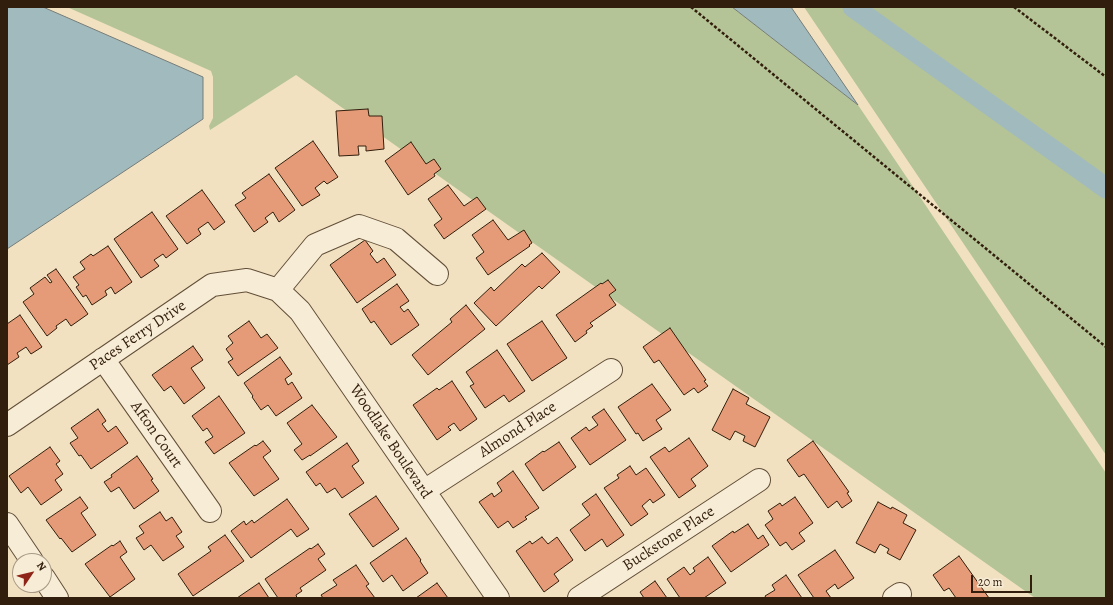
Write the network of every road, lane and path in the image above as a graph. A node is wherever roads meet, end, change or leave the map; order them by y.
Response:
1 (691, 7) edge
2 (1014, 7) edge
3 (1106, 77) edge
4 (437, 274) dead end
5 (278, 290) junction
6 (1106, 347) edge
7 (102, 359) junction
8 (611, 370) dead end
9 (7, 425) edge
10 (759, 480) dead end
11 (424, 491) junction
12 (210, 511) dead end
13 (7, 524) edge
14 (27, 553) edge
15 (498, 598) edge
16 (579, 598) edge

1 - 6 path
2 - 3 path
4 - 5 street
5 - 7 street, Paces Ferry Drive
5 - 11 street, Woodlake Boulevard
7 - 9 street, Paces Ferry Drive
7 - 12 street, Afton Court
8 - 11 street, Almond Place
10 - 16 street, Buckstone Place
11 - 15 street, Woodlake Boulevard
13 - 14 street

